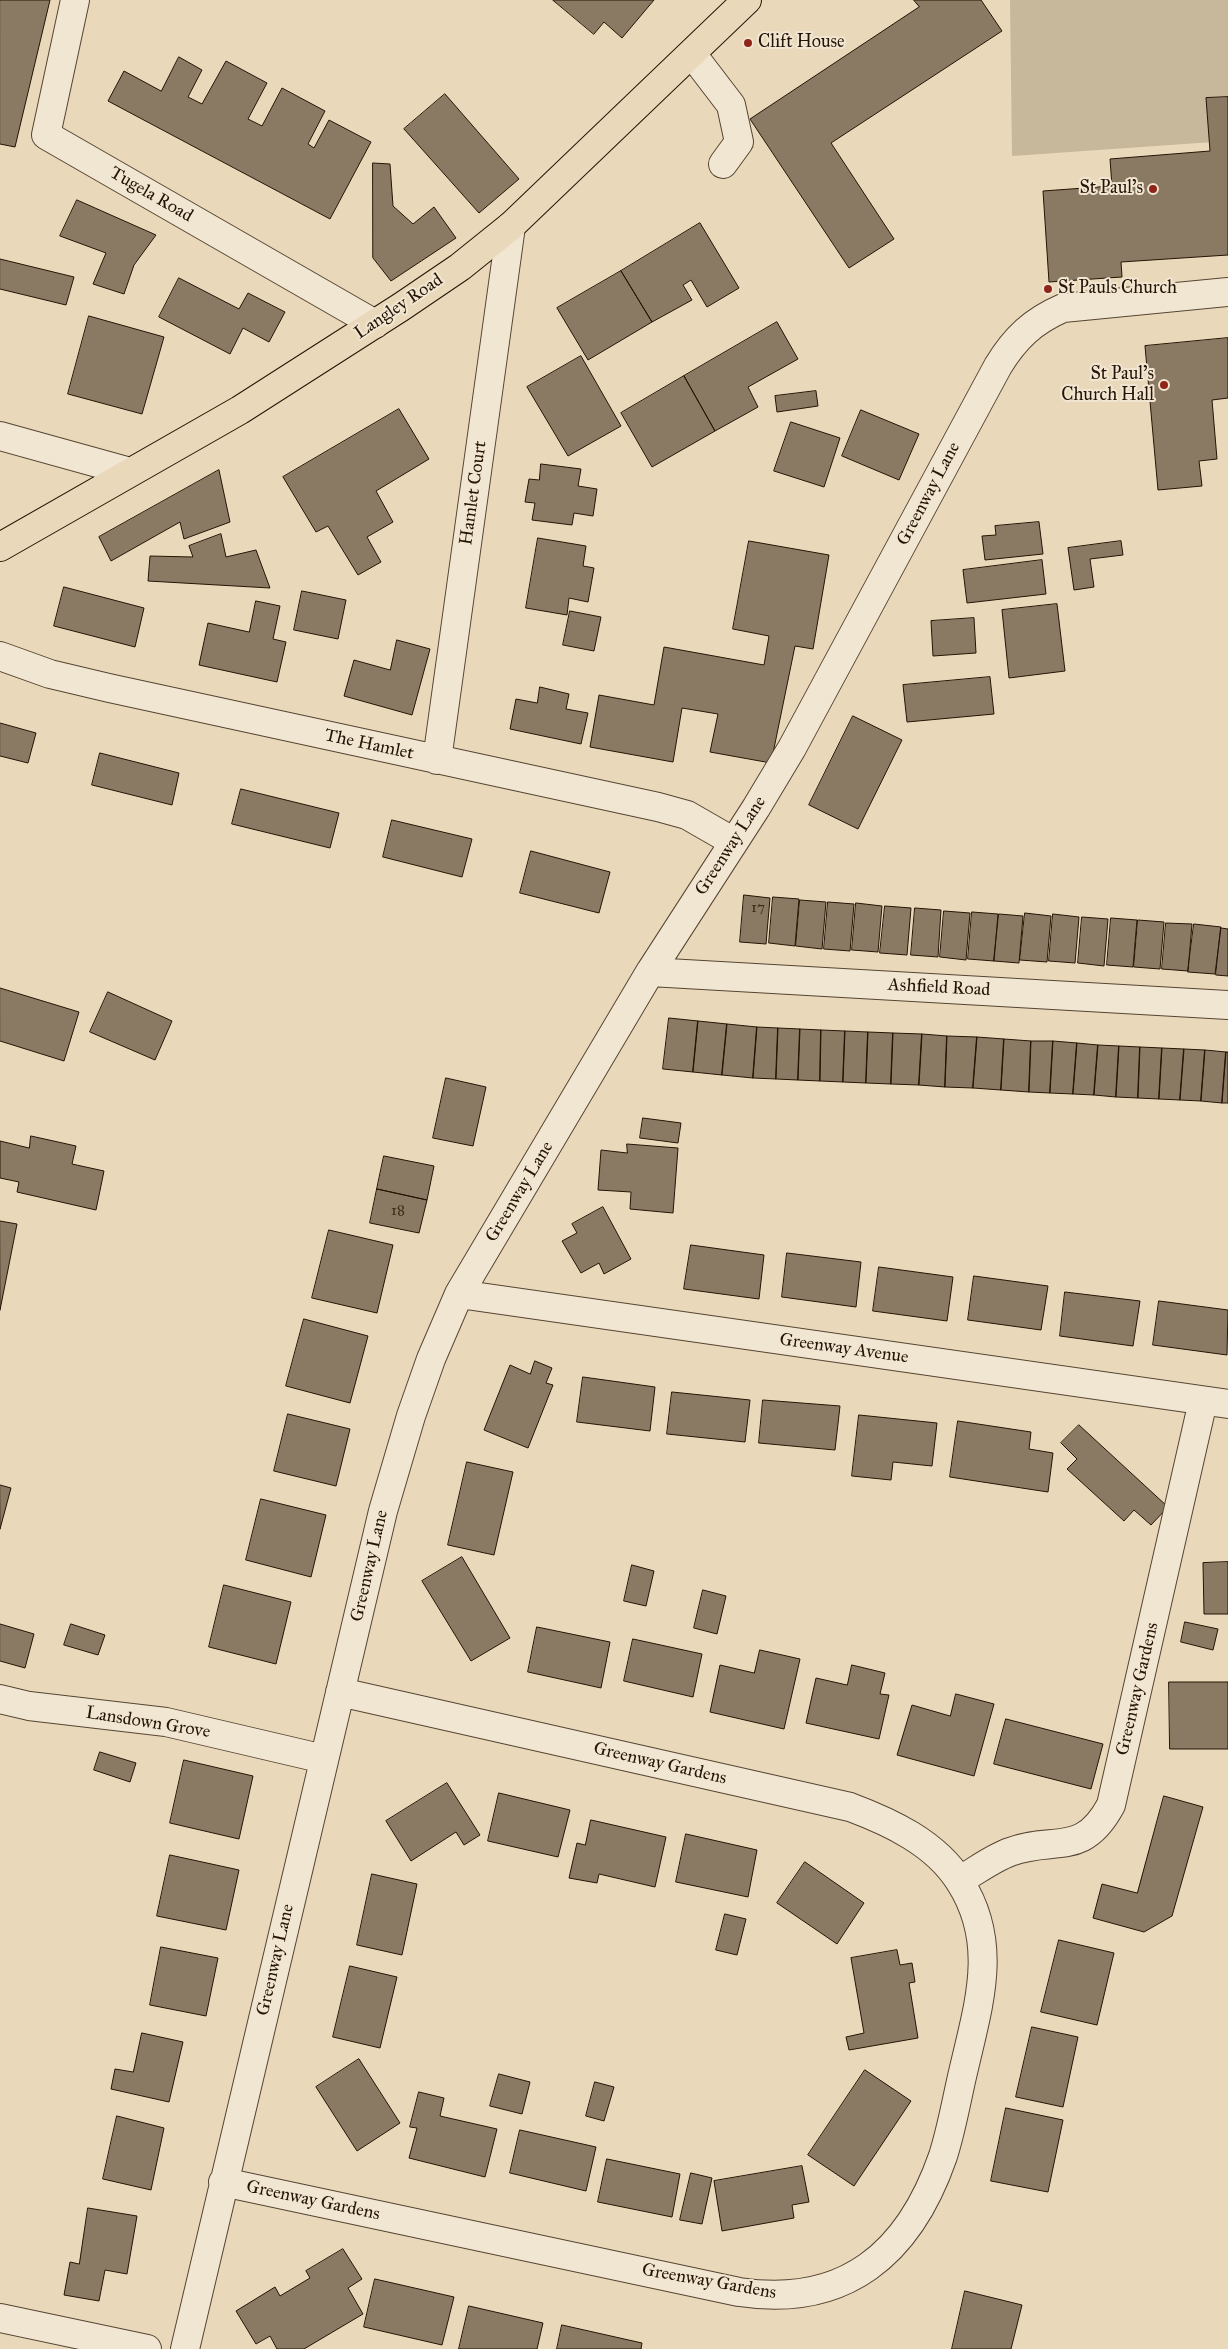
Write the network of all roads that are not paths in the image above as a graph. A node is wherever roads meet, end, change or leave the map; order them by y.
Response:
1 (74, 0) edge
2 (748, 0) edge
3 (692, 54) junction
4 (723, 164) dead end
5 (511, 226) junction
6 (1228, 292) edge
7 (375, 324) junction
8 (0, 436) edge
9 (130, 472) junction
10 (0, 547) edge
11 (0, 656) edge
12 (438, 760) junction
13 (734, 842) junction
14 (650, 972) junction
15 (1228, 1005) edge
16 (459, 1294) junction
17 (1215, 1402) edge
18 (340, 1692) junction
19 (0, 1699) edge
20 (324, 1759) junction
21 (960, 1880) junction
22 (223, 2182) junction
23 (0, 2318) edge
24 (147, 2349) edge
25 (185, 2349) edge

1 - 7 street, Tugela Road
2 - 3 main road, Langley Road
3 - 4 street
3 - 5 main road, Langley Road
5 - 7 main road, Langley Road
5 - 12 street, Hamlet Court
6 - 13 street, Greenway Lane
7 - 9 main road, Langley Road
8 - 9 street
9 - 10 main road, Langley Road
11 - 12 street, The Hamlet
12 - 13 street, The Hamlet
13 - 14 street, Greenway Lane
14 - 15 street, Ashfield Road
14 - 16 street, Greenway Lane
16 - 17 street, Greenway Avenue
16 - 18 street, Greenway Lane
17 - 21 street, Greenway Gardens
18 - 20 street, Greenway Lane
18 - 21 street, Greenway Gardens
19 - 20 street, Lansdown Grove
20 - 22 street, Greenway Lane
21 - 22 street, Greenway Gardens
22 - 25 street, Greenway Lane
23 - 24 street

